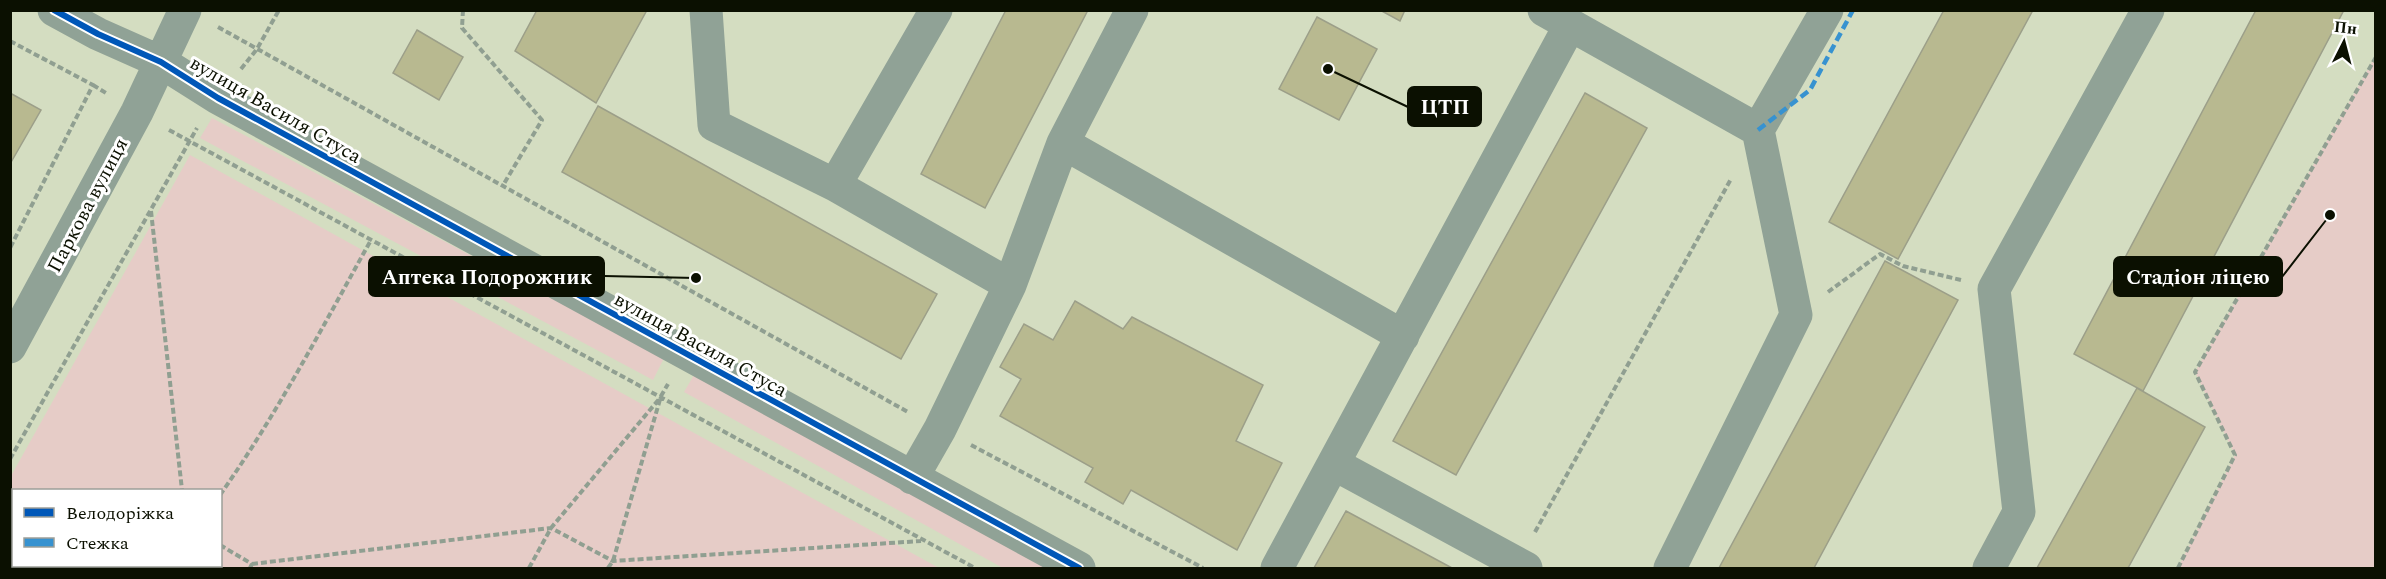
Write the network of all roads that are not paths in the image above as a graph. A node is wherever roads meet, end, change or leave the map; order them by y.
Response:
1 (54, 10) edge
2 (706, 10) edge
3 (936, 10) edge
4 (1132, 10) edge
5 (1827, 10) edge
6 (2148, 10) edge
7 (196, 16) edge
8 (1557, 18) edge
9 (161, 62) junction
10 (1758, 130) junction
11 (1063, 143) junction
12 (835, 185) junction
13 (1010, 285) junction
14 (1403, 336) junction
15 (10, 347) edge
16 (1334, 464) junction
17 (912, 478) junction
18 (1522, 566) edge
19 (1079, 568) edge
20 (1277, 568) edge
21 (1670, 568) edge
22 (1989, 568) edge

1 - 9 street, вулиця Василя Стуса
2 - 12 street
3 - 12 street
4 - 11 street
5 - 10 street
6 - 22 street
7 - 9 street, Паркова вулиця
8 - 10 street
8 - 14 street
9 - 15 street, Паркова вулиця
9 - 17 street, вулиця Василя Стуса
10 - 21 street
11 - 13 street
11 - 14 street
12 - 13 street
13 - 17 street
14 - 16 street
16 - 18 street
16 - 20 street
17 - 19 street, вулиця Василя Стуса

